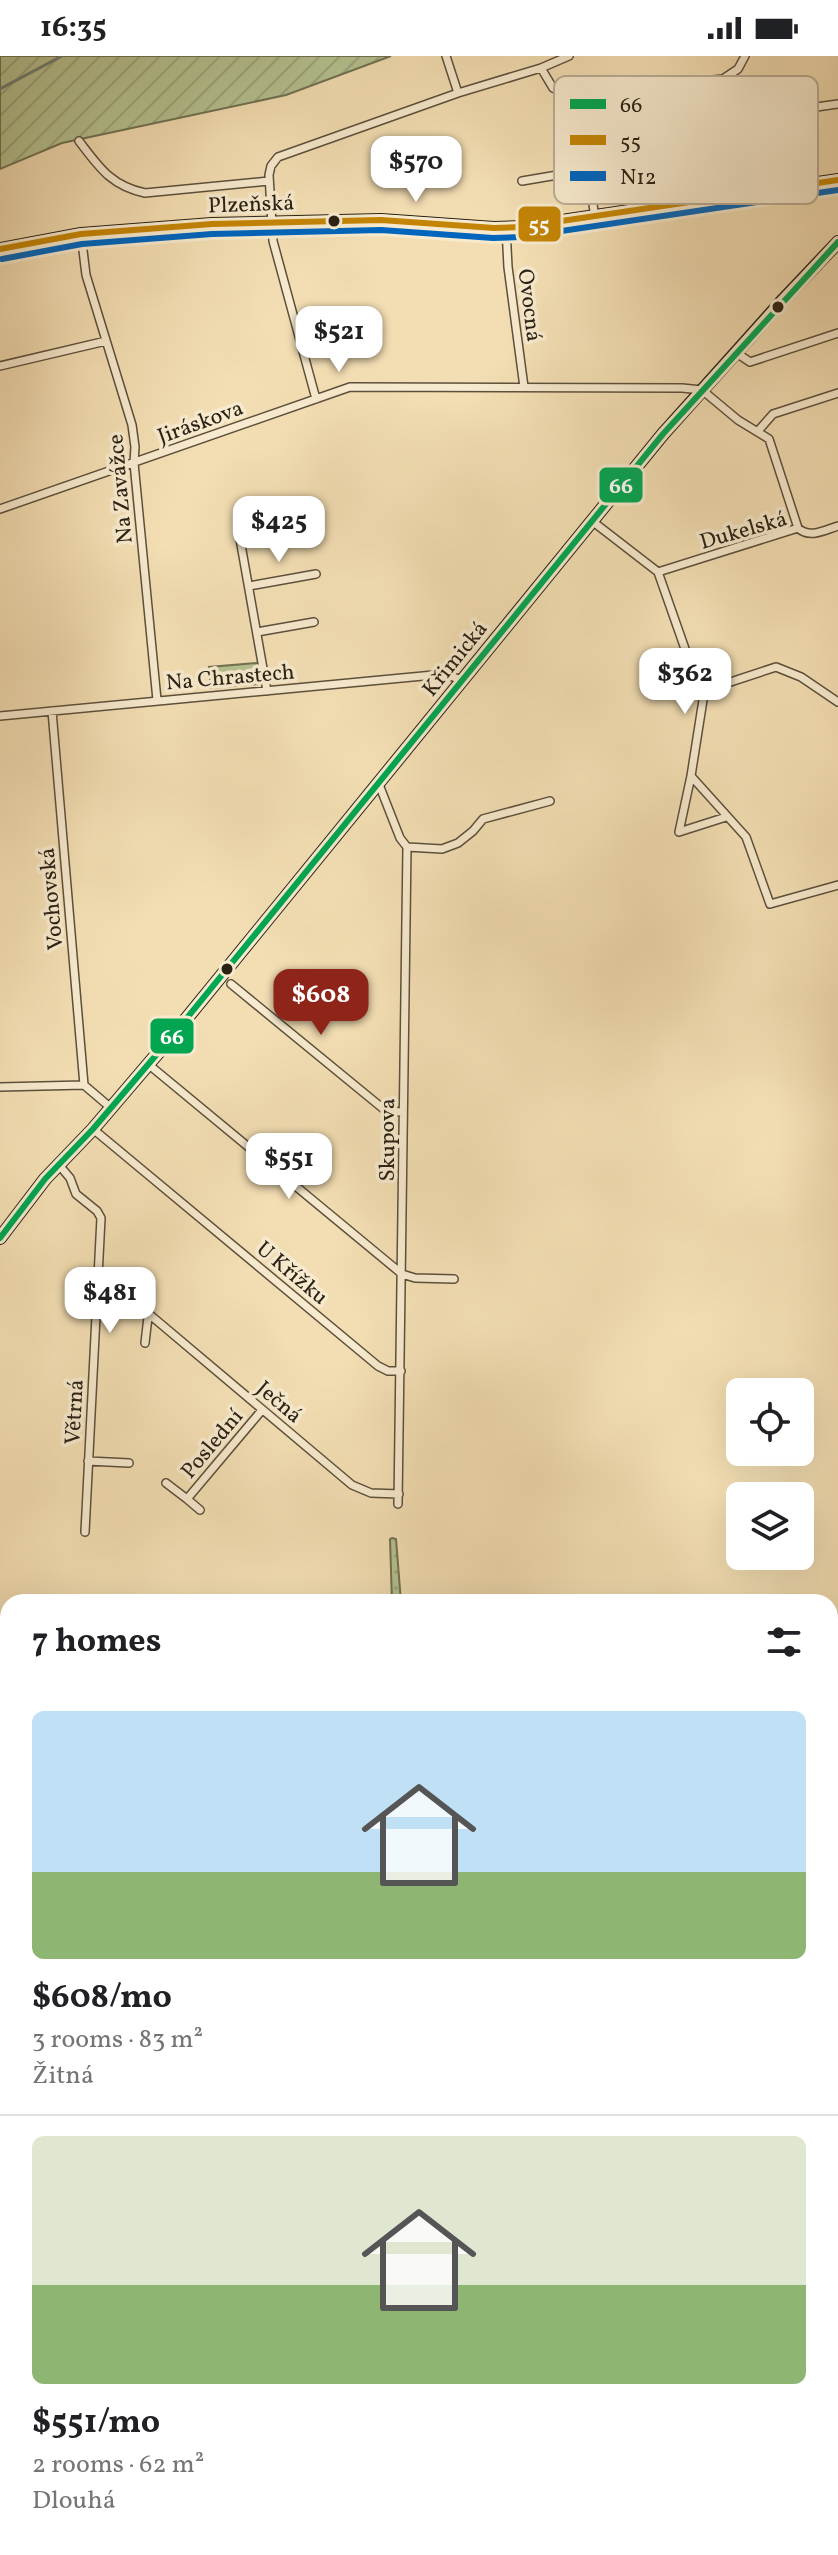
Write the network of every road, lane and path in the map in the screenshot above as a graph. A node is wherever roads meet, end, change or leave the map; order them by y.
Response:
1 (446, 56) edge
2 (569, 56) edge
3 (745, 56) edge
4 (541, 68) junction
5 (728, 76) edge
6 (554, 88) edge
7 (458, 93) junction
8 (838, 104) edge
9 (818, 107) edge
10 (79, 141) dead end
11 (554, 176) edge
12 (838, 180) edge
13 (269, 181) junction
14 (522, 181) dead end
15 (818, 183) edge
16 (593, 204) edge
17 (679, 204) edge
18 (595, 217) junction
19 (272, 222) junction
20 (506, 228) junction
21 (81, 234) junction
22 (838, 242) edge
23 (0, 249) edge
24 (838, 333) edge
25 (106, 341) junction
26 (735, 352) junction
27 (0, 366) edge
28 (524, 387) junction
29 (702, 390) junction
30 (838, 393) edge
31 (316, 399) junction
32 (758, 431) junction
33 (134, 463) junction
34 (0, 509) edge
35 (592, 521) junction
36 (838, 526) edge
37 (306, 527) dead end
38 (798, 528) junction
39 (658, 572) junction
40 (316, 574) dead end
41 (249, 586) junction
42 (314, 622) dead end
43 (257, 632) junction
44 (462, 680) junction
45 (267, 691) junction
46 (700, 692) junction
47 (157, 700) junction
48 (838, 702) edge
49 (52, 711) junction
50 (0, 716) edge
51 (691, 776) junction
52 (378, 782) junction
53 (550, 801) dead end
54 (726, 817) junction
55 (407, 847) junction
56 (838, 885) edge
57 (231, 984) dead end
58 (148, 1064) junction
59 (84, 1085) junction
60 (0, 1087) edge
61 (111, 1108) junction
62 (403, 1112) junction
63 (93, 1129) junction
64 (59, 1165) junction
65 (0, 1238) edge
66 (402, 1274) junction
67 (454, 1279) dead end
68 (150, 1299) dead end
69 (149, 1314) junction
70 (145, 1343) dead end
71 (401, 1371) junction
72 (262, 1410) junction
73 (88, 1461) junction
74 (129, 1463) dead end
75 (166, 1483) dead end
76 (399, 1494) junction
77 (187, 1499) junction
78 (398, 1504) dead end
79 (200, 1510) dead end
80 (85, 1532) dead end

1 - 7 street
2 - 4 street
3 - 5 street
4 - 6 street
4 - 7 street
7 - 13 street
8 - 9 street
10 - 13 street
11 - 14 street
12 - 15 street, Plzeňská
13 - 19 street
16 - 18 street
17 - 18 street, Plzeňská
18 - 20 street, Plzeňská
19 - 20 street, Plzeňská
19 - 21 street, Plzeňská
19 - 31 street
20 - 28 street, Ovocná
21 - 23 street, Plzeňská
21 - 25 street, Na Zavážce
22 - 26 street, Křimická
24 - 26 street
25 - 27 street
25 - 33 street, Na Zavážce
26 - 29 street, Křimická
28 - 29 street, Jiráskova
28 - 31 street, Jiráskova
29 - 32 street
29 - 35 street, Křimická
30 - 32 street
31 - 33 street, Jiráskova
32 - 38 street
33 - 34 street, Jiráskova
33 - 47 street, Na Zavážce
35 - 39 street
35 - 44 street, Křimická
36 - 38 street, Dukelská
37 - 41 street
38 - 39 street, Dukelská
39 - 46 street
40 - 41 street
41 - 43 street
42 - 43 street
43 - 45 street
44 - 45 street, Na Chrastech
44 - 52 street, Křimická
45 - 47 street, Na Chrastech
46 - 48 street
46 - 51 street
47 - 49 street, Na Chrastech
49 - 50 street, Na Chrastech
49 - 59 street, Vochovská
51 - 54 street
51 - 54 street
52 - 55 street, Skupova
52 - 58 street, Křimická
53 - 55 street
54 - 56 street
55 - 62 street, Skupova
57 - 62 street
58 - 61 street, Křimická
58 - 66 street
59 - 60 street
59 - 61 street
61 - 63 street, Křimická
62 - 66 street, Skupova
63 - 64 street, Křimická
63 - 71 street, U Křížku
64 - 65 street, Křimická
64 - 73 street, Větrná
66 - 67 street
66 - 71 street, Skupova
68 - 69 street
69 - 70 street
69 - 72 street, Ječná
71 - 76 street, Skupova
72 - 76 street, Ječná
72 - 77 street, Poslední
73 - 74 street
73 - 80 street, Větrná
75 - 77 street, Poslední
76 - 78 street, Skupova
77 - 79 street, Poslední

